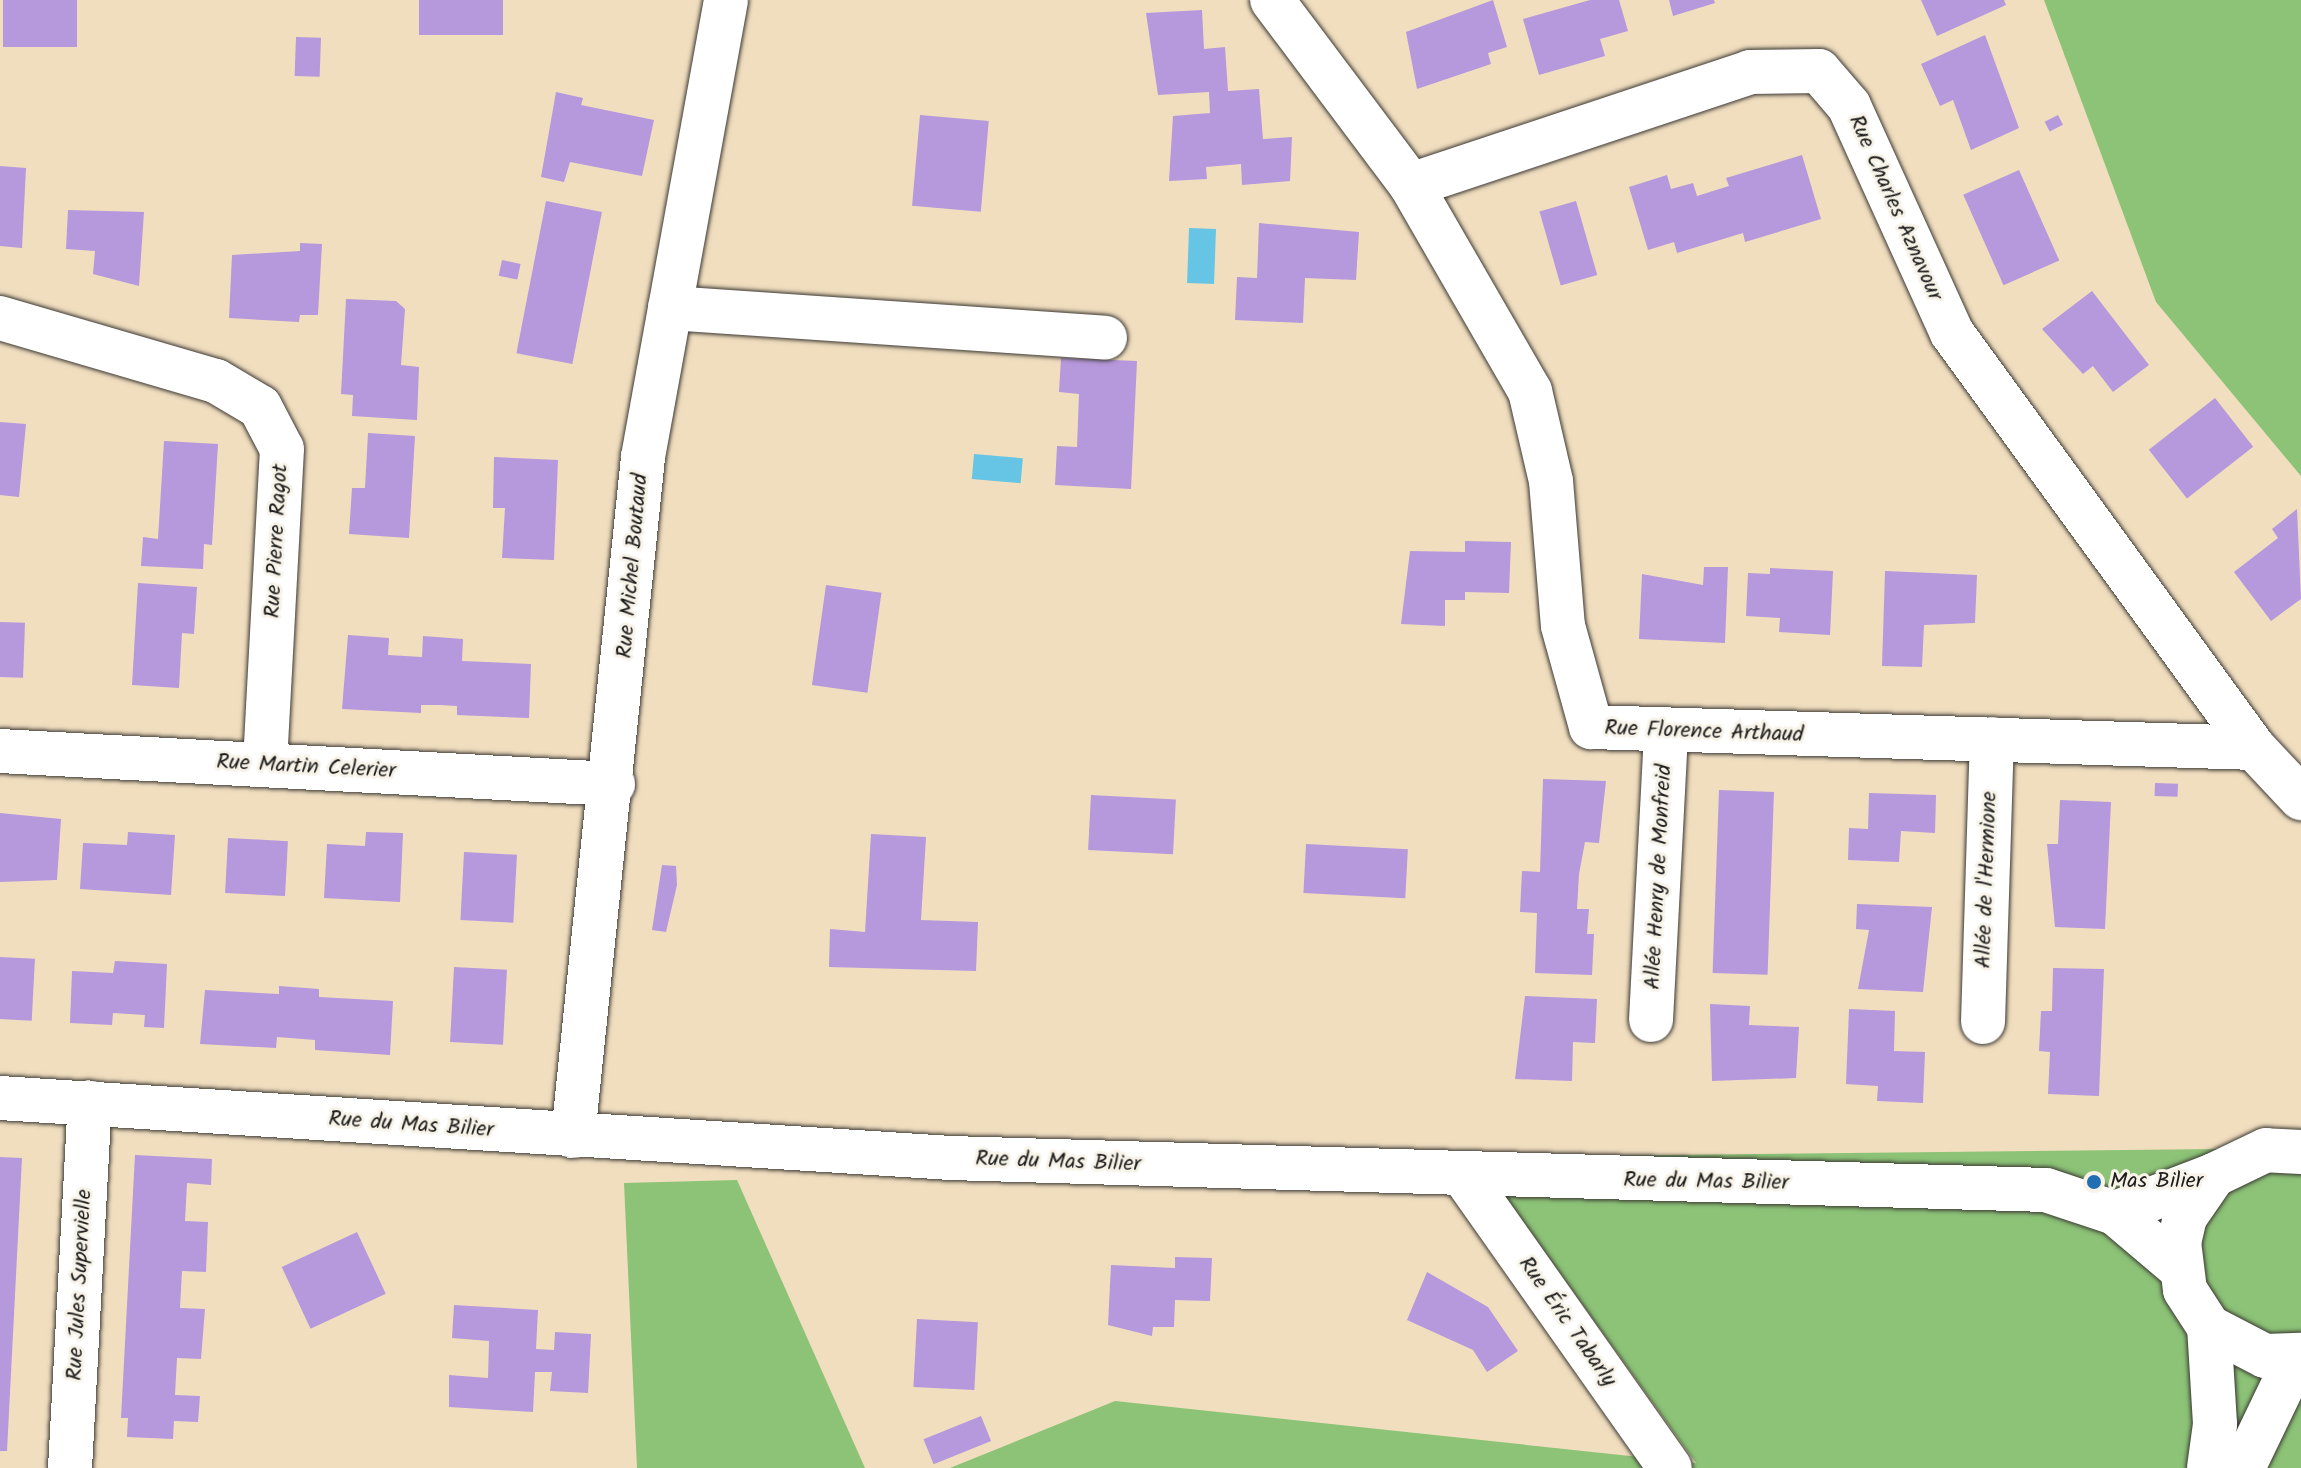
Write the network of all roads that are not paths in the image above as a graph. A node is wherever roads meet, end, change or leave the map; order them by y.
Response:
1 (726, 0) edge
2 (1272, 0) edge
3 (1411, 185) junction
4 (670, 308) junction
5 (0, 318) edge
6 (1105, 338) dead end
7 (1666, 733) junction
8 (1992, 739) junction
9 (2254, 748) junction
10 (0, 751) edge
11 (265, 765) junction
12 (613, 784) junction
13 (2301, 798) edge
14 (1651, 1020) dead end
15 (1983, 1022) dead end
16 (0, 1098) edge
17 (90, 1103) junction
18 (573, 1136) junction
19 (2301, 1152) edge
20 (2214, 1175) junction
21 (1464, 1176) junction
22 (2115, 1213) junction
23 (2180, 1268) junction
24 (2209, 1327) junction
25 (2299, 1356) edge
26 (70, 1468) edge
27 (1670, 1468) edge
28 (2209, 1468) edge
29 (2243, 1468) edge

1 - 4 street, Rue Michel Boutaud
2 - 3 street
3 - 7 street, Rue Florence Arthaud
3 - 9 street, Rue Charles Aznavour
4 - 6 street
4 - 12 street, Rue Michel Boutaud
5 - 11 street, Rue Pierre Ragot
7 - 8 street, Rue Florence Arthaud
7 - 14 street, Allée Henry de Monfreid
8 - 9 street, Rue Florence Arthaud
8 - 15 street, Allée de l'Hermione
9 - 13 street, Rue Charles Aznavour
10 - 11 street, Rue Martin Celerier
11 - 12 street, Rue Martin Celerier
12 - 18 street, Rue Michel Boutaud
16 - 17 street, Rue du Mas Bilier
17 - 18 street, Rue du Mas Bilier
17 - 26 street, Rue Jules Supervielle
18 - 21 street, Rue du Mas Bilier
19 - 20 street
20 - 22 street
20 - 23 street
21 - 22 street, Rue du Mas Bilier
21 - 27 street, Rue Éric Tabarly
22 - 23 street
23 - 24 street
24 - 25 street
24 - 28 street
25 - 29 street

